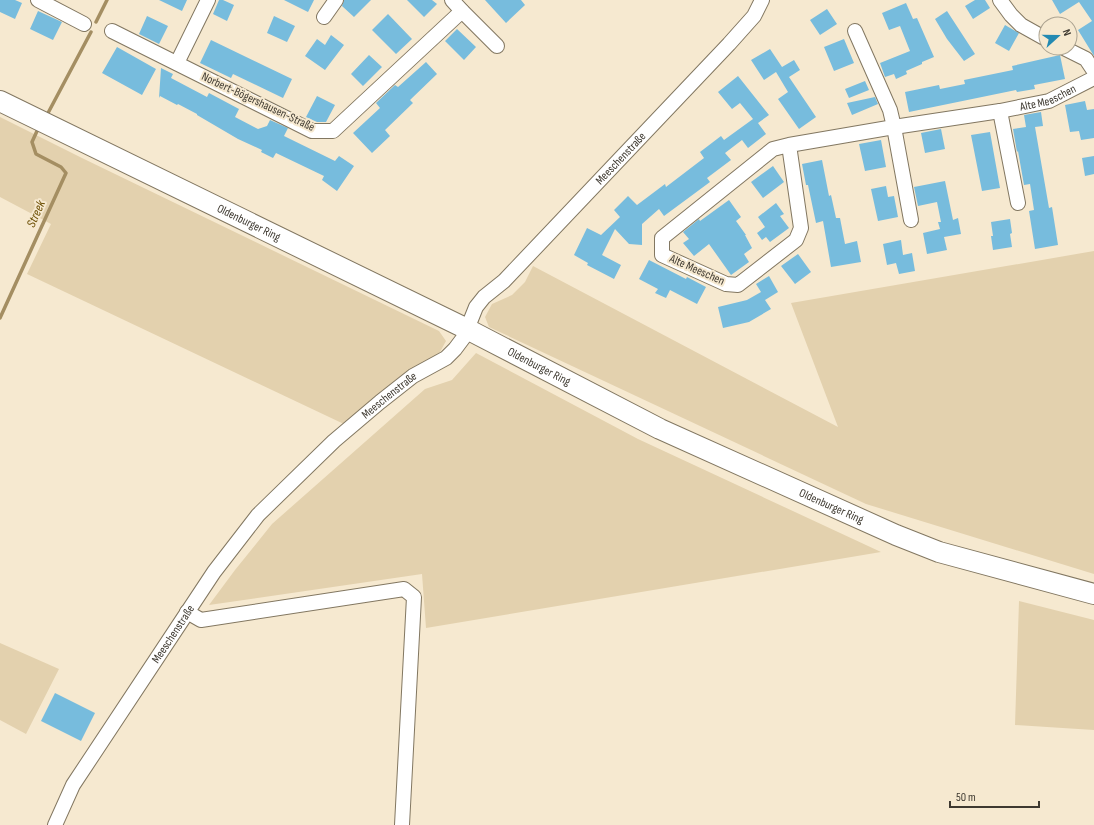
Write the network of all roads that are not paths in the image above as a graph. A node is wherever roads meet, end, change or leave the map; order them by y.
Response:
1 (38, 0) edge
2 (208, 0) edge
3 (336, 0) edge
4 (452, 0) edge
5 (762, 0) edge
6 (1000, 0) edge
7 (462, 11) junction
8 (324, 18) dead end
9 (84, 24) dead end
10 (112, 31) dead end
11 (855, 32) dead end
12 (1038, 34) edge
13 (497, 46) dead end
14 (1078, 55) edge
15 (177, 63) junction
16 (1094, 71) edge
17 (1094, 78) edge
18 (0, 101) edge
19 (1000, 111) junction
20 (894, 127) junction
21 (789, 145) junction
22 (1018, 203) dead end
23 (911, 220) dead end
24 (467, 329) junction
25 (1094, 594) edge
26 (187, 612) junction
27 (55, 825) edge
28 (402, 825) edge

1 - 9 street
2 - 15 street
3 - 8 street
4 - 7 street
5 - 24 street, Meeschenstraße
6 - 12 street
7 - 13 street
7 - 15 street, Norbert-Bögershausen-Straße
10 - 15 street, Norbert-Bögershausen-Straße
11 - 20 street
14 - 16 street
17 - 19 street, Alte Meeschen
18 - 24 main road, Oldenburger Ring
19 - 20 street, Alte Meeschen
19 - 22 street
20 - 21 street, Alte Meeschen
20 - 23 street
21 - 21 street, Alte Meeschen
24 - 25 main road, Oldenburger Ring
24 - 26 street, Meeschenstraße
26 - 27 street, Meeschenstraße
26 - 28 street

